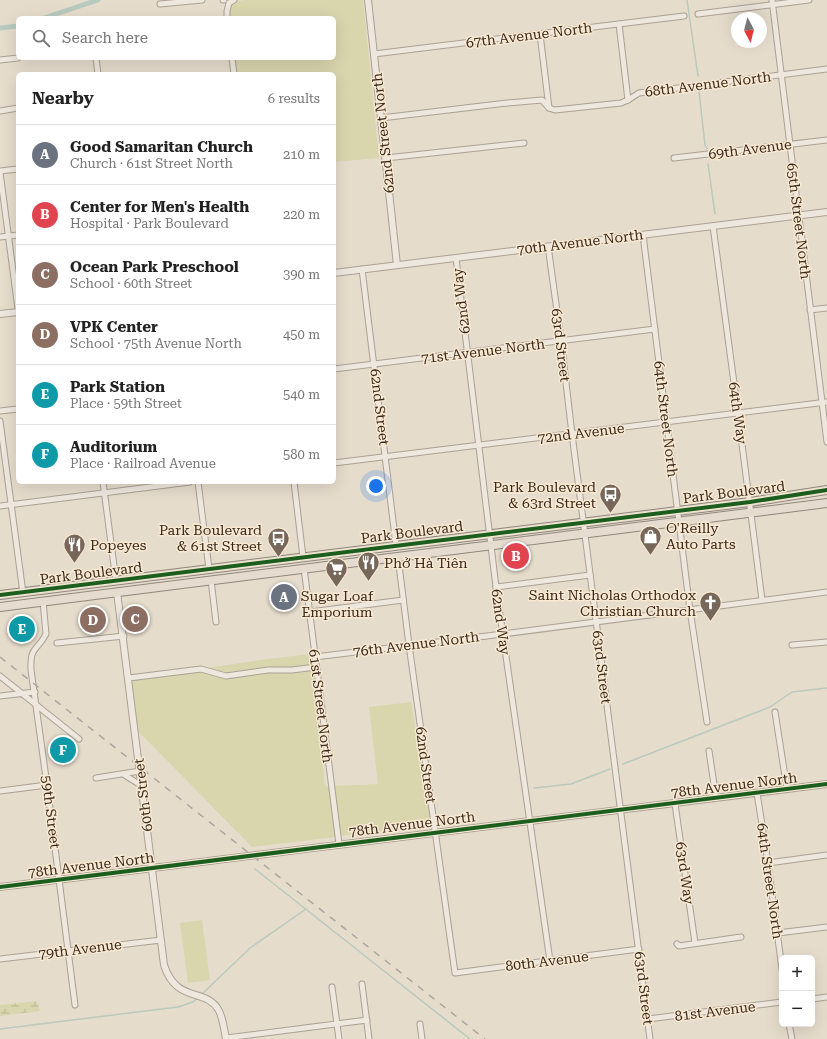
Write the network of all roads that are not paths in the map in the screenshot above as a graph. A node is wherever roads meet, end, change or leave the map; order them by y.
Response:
1 (202, 0) edge
2 (234, 0) edge
3 (368, 0) edge
4 (809, 0) edge
5 (772, 2) edge
6 (160, 4) dead end
7 (698, 14) dead end
8 (227, 16) edge
9 (684, 16) dead end
10 (619, 24) junction
11 (540, 34) junction
12 (374, 54) junction
13 (16, 58) edge
14 (0, 60) edge
15 (96, 60) edge
16 (232, 60) edge
17 (827, 69) edge
18 (98, 72) edge
19 (234, 72) edge
20 (781, 75) junction
21 (628, 100) junction
22 (16, 108) edge
23 (549, 108) junction
24 (0, 111) edge
25 (381, 118) junction
26 (827, 140) edge
27 (524, 143) dead end
28 (790, 145) junction
29 (386, 158) junction
30 (674, 158) dead end
31 (16, 169) edge
32 (0, 172) edge
33 (827, 212) edge
34 (799, 216) junction
35 (713, 226) junction
36 (16, 235) edge
37 (643, 235) junction
38 (8, 236) junction
39 (0, 237) edge
40 (548, 246) junction
41 (456, 258) junction
42 (397, 265) junction
43 (362, 269) junction
44 (336, 273) edge
45 (16, 294) edge
46 (827, 308) edge
47 (810, 310) junction
48 (16, 312) edge
49 (0, 314) edge
50 (655, 329) junction
51 (562, 340) junction
52 (467, 353) junction
53 (374, 364) junction
54 (336, 369) edge
55 (824, 402) edge
56 (16, 409) edge
57 (0, 411) edge
58 (738, 413) junction
59 (0, 422) edge
60 (667, 422) junction
61 (572, 434) junction
62 (827, 442) edge
63 (479, 446) junction
64 (386, 457) junction
65 (336, 463) edge
66 (103, 484) edge
67 (174, 484) edge
68 (198, 484) edge
69 (294, 484) edge
70 (827, 490) edge
71 (104, 493) junction
72 (750, 502) junction
73 (827, 503) edge
74 (11, 504) junction
75 (0, 506) edge
76 (677, 510) junction
77 (751, 513) junction
78 (679, 521) junction
79 (583, 522) junction
80 (585, 533) junction
81 (490, 534) junction
82 (424, 542) junction
83 (396, 545) junction
84 (491, 545) junction
85 (337, 553) junction
86 (398, 556) junction
87 (303, 557) junction
88 (367, 560) junction
89 (239, 565) junction
90 (304, 568) junction
91 (209, 569) junction
92 (275, 572) junction
93 (590, 575) junction
94 (148, 577) junction
95 (211, 580) junction
96 (116, 581) junction
97 (180, 584) junction
98 (66, 587) junction
99 (496, 587) junction
100 (117, 592) junction
101 (827, 592) edge
102 (19, 593) junction
103 (0, 596) edge
104 (88, 596) junction
105 (403, 600) junction
106 (762, 600) junction
107 (43, 601) junction
108 (0, 602) edge
109 (0, 607) edge
110 (690, 610) junction
111 (310, 612) junction
112 (216, 622) dead end
113 (596, 622) junction
114 (503, 634) junction
115 (124, 636) junction
116 (827, 642) edge
117 (57, 643) dead end
118 (409, 645) junction
119 (792, 645) dead end
120 (315, 657) junction
121 (316, 667) junction
122 (0, 676) edge
123 (129, 678) junction
124 (35, 692) junction
125 (22, 693) junction
126 (0, 696) edge
127 (37, 705) junction
128 (775, 712) dead end
129 (707, 722) dead end
130 (79, 738) dead end
131 (709, 751) dead end
132 (140, 771) junction
133 (123, 774) junction
134 (96, 778) dead end
135 (827, 784) edge
136 (47, 785) junction
137 (142, 786) junction
138 (788, 789) junction
139 (0, 791) edge
140 (757, 793) junction
141 (716, 798) junction
142 (675, 804) junction
143 (621, 810) junction
144 (530, 820) junction
145 (436, 832) junction
146 (339, 844) junction
147 (827, 855) edge
148 (768, 863) junction
149 (152, 868) junction
150 (60, 880) junction
151 (0, 887) edge
152 (827, 927) edge
153 (778, 933) junction
154 (741, 937) dead end
155 (161, 940) junction
156 (695, 943) junction
157 (677, 944) dead end
158 (639, 949) junction
159 (68, 951) junction
160 (780, 955) edge
161 (0, 959) edge
162 (550, 961) junction
163 (455, 973) joint
164 (362, 984) dead end
165 (332, 987) dead end
166 (827, 997) edge
167 (815, 999) edge
168 (779, 1002) edge
169 (75, 1005) dead end
170 (648, 1019) junction
171 (367, 1020) junction
172 (337, 1024) junction
173 (420, 1024) dead end
174 (790, 1027) edge
175 (226, 1039) edge
176 (339, 1039) edge
177 (369, 1039) edge
178 (422, 1039) edge
179 (650, 1039) edge
180 (792, 1039) edge

1 - 6 street
2 - 8 street
3 - 12 street, 62nd Street North
4 - 5 street
5 - 7 street
5 - 20 street, 65th Street North
9 - 10 street, 67th Avenue North
10 - 11 street, 67th Avenue North
10 - 21 street
11 - 12 street, 67th Avenue North
11 - 23 street
12 - 25 street, 62nd Street North
13 - 14 street
15 - 18 street
16 - 19 street
17 - 20 street, 68th Avenue North
20 - 21 street, 68th Avenue North
20 - 28 street, 65th Street North
21 - 23 street, 68th Avenue North
22 - 24 street
23 - 25 street, 68th Avenue North
25 - 29 street, 62nd Street North
26 - 28 street, 69th Avenue
27 - 29 street
28 - 30 street, 69th Avenue
28 - 34 street, 65th Street North
29 - 42 street, 62nd Street North
31 - 32 street
32 - 38 street
33 - 34 street, 70th Avenue North
34 - 35 street, 70th Avenue North
34 - 47 street, 65th Street North
35 - 37 street, 70th Avenue North
35 - 58 street, 64th Way
36 - 38 street
37 - 40 street, 70th Avenue North
37 - 50 street, 64th Street North
38 - 39 street
38 - 45 street
40 - 41 street, 70th Avenue North
40 - 51 street, 63rd Street
41 - 42 street, 70th Avenue North
41 - 52 street, 62nd Way
42 - 43 street, 70th Avenue North
43 - 44 street, 70th Avenue North
43 - 53 street, 62nd Street
46 - 47 street
47 - 55 street, 65th Street North
48 - 49 street
50 - 51 street, 71st Avenue North
50 - 60 street, 64th Street North
51 - 52 street, 71st Avenue North
51 - 61 street, 63rd Street
52 - 53 street, 71st Avenue North
52 - 63 street, 62nd Way
53 - 54 street, 71st Avenue North
53 - 64 street, 62nd Street
55 - 58 street, 72nd Avenue
55 - 62 street, 65th Street North
56 - 57 street
58 - 60 street, 72nd Avenue
58 - 72 street, 64th Way
59 - 74 street
60 - 61 street, 72nd Avenue
60 - 76 street, 64th Street North
61 - 63 street, 72nd Avenue
61 - 79 street, 63rd Street
63 - 64 street, 72nd Avenue
63 - 81 street, 62nd Way
64 - 65 street, 72nd Avenue
64 - 83 street, 62nd Street
66 - 71 street
67 - 71 street
68 - 91 street
69 - 87 street
70 - 72 main road, Park Boulevard
71 - 74 street
71 - 96 street
72 - 76 main road, Park Boulevard
72 - 77 street, 64th Way
73 - 77 main road, Park Boulevard
74 - 75 street
74 - 102 street
76 - 78 street, 64th Street North
76 - 79 main road, Park Boulevard
77 - 78 main road, Park Boulevard
77 - 106 street, 64th Way
78 - 80 main road, Park Boulevard
78 - 110 street, 64th Street North
79 - 80 street, 63rd Street
79 - 81 main road, Park Boulevard
80 - 84 main road, Park Boulevard
80 - 93 street, 63rd Street
81 - 82 main road, Park Boulevard
81 - 84 street, 62nd Way
82 - 83 main road, Park Boulevard
82 - 86 main road
83 - 85 main road, Park Boulevard
83 - 88 main road
84 - 86 main road, Park Boulevard
84 - 99 street, 62nd Way
85 - 87 main road, Park Boulevard
85 - 90 main road
86 - 88 main road, Park Boulevard
86 - 105 street, 62nd Street
87 - 89 main road, Park Boulevard
87 - 92 main road
88 - 90 main road, Park Boulevard
89 - 91 main road, Park Boulevard
89 - 95 main road
90 - 92 main road, Park Boulevard
90 - 111 street, 61st Street North
91 - 94 main road, Park Boulevard
91 - 97 main road
92 - 95 main road, Park Boulevard
93 - 99 street
93 - 113 street, 63rd Street
94 - 96 main road, Park Boulevard
94 - 100 main road
95 - 97 main road, Park Boulevard
95 - 112 street
96 - 98 main road, Park Boulevard
96 - 104 main road
97 - 100 main road, Park Boulevard
98 - 102 main road, Park Boulevard
98 - 107 main road
99 - 114 street, 62nd Way
100 - 104 main road, Park Boulevard
100 - 115 street, 60th Street
101 - 106 street, 76th Avenue North
102 - 103 main road, Park Boulevard
102 - 108 main road
104 - 107 main road, Park Boulevard
105 - 111 street
105 - 118 street, 62nd Street
106 - 110 street, 76th Avenue North
107 - 109 main road, Park Boulevard
107 - 124 street, 59th Street
110 - 113 street, 76th Avenue North
110 - 129 street, 64th Street North
111 - 120 street, 61st Street North
113 - 114 street, 76th Avenue North
113 - 143 street, 63rd Street
114 - 118 street, 76th Avenue North
114 - 144 street, 62nd Way
115 - 117 street
115 - 123 street, 60th Street
116 - 119 street
118 - 120 street, 76th Avenue North
118 - 145 street, 62nd Street
120 - 121 street, 61st Street North
121 - 123 street
121 - 146 street, 61st Street North
122 - 125 street
123 - 132 street, 60th Street
124 - 125 street
124 - 127 street, 59th Street
125 - 126 street
125 - 127 street
127 - 130 street
127 - 136 street, 59th Street
128 - 138 street
131 - 141 street
132 - 133 street
132 - 137 street, 60th Street
133 - 134 street
133 - 137 street
135 - 138 street, 78th Avenue North
136 - 139 street
136 - 150 street, 59th Street
137 - 149 street, 60th Street
138 - 140 street, 78th Avenue North
140 - 141 street, 78th Avenue North
140 - 148 street, 64th Street North
141 - 142 street, 78th Avenue North
142 - 143 street, 78th Avenue North
142 - 156 street, 63rd Way
143 - 144 street, 78th Avenue North
143 - 158 street, 63rd Street
144 - 145 street, 78th Avenue North
144 - 162 street, 62nd Way
145 - 146 street, 78th Avenue North
145 - 163 street, 62nd Street
146 - 149 street, 78th Avenue North
147 - 148 street
148 - 153 street, 64th Street North
149 - 150 street, 78th Avenue North
149 - 155 street, 60th Street
150 - 151 street, 78th Avenue North
150 - 159 street, 59th Street
152 - 153 street
153 - 160 street, 64th Street North
154 - 156 street
155 - 159 street, 79th Avenue
155 - 175 street, 60th Street
156 - 157 street
158 - 162 street, 80th Avenue
158 - 170 street, 63rd Street
159 - 161 street, 79th Avenue
159 - 169 street, 59th Street
162 - 163 street, 80th Avenue
164 - 171 street
165 - 172 street
166 - 167 street
168 - 170 street, 81st Avenue
170 - 179 street, 63rd Street
171 - 172 street
171 - 177 street
172 - 175 street
172 - 176 street
173 - 178 street
174 - 180 street

